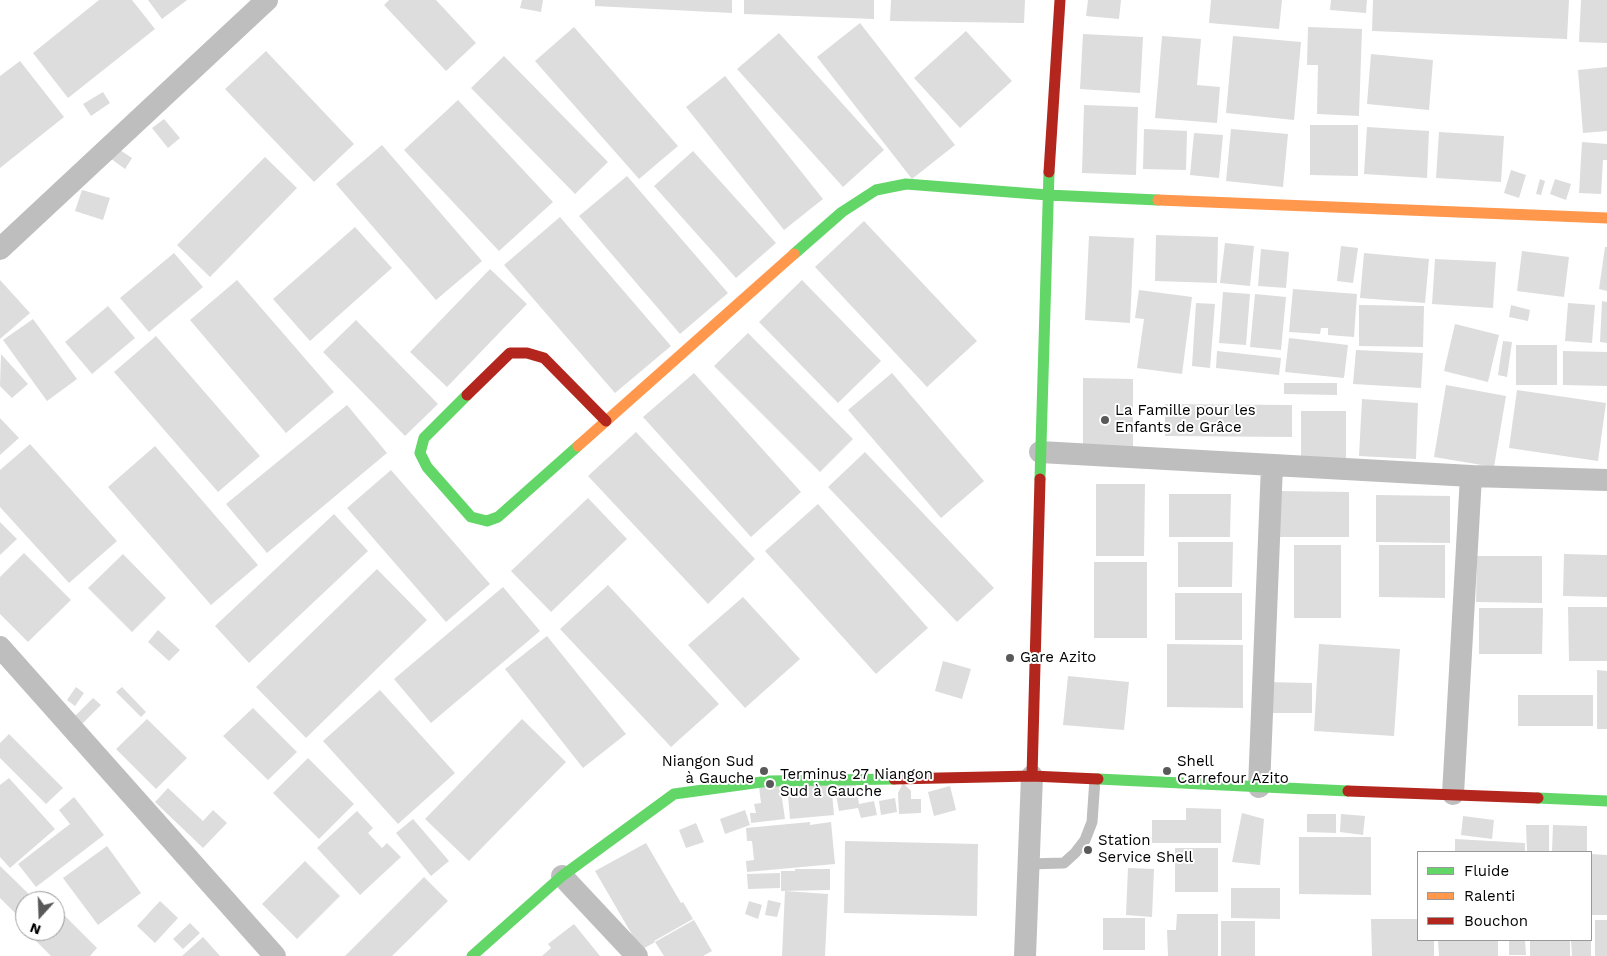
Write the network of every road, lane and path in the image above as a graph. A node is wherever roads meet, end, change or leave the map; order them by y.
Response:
1 (267, 0) edge
2 (1060, 0) edge
3 (1048, 195) junction
4 (1607, 218) edge
5 (0, 249) edge
6 (606, 421) junction
7 (1040, 452) junction
8 (1272, 466) junction
9 (1471, 476) junction
10 (1607, 480) edge
11 (0, 647) edge
12 (1032, 776) junction
13 (1095, 779) junction
14 (1259, 787) junction
15 (1453, 794) junction
16 (1607, 801) edge
17 (1028, 864) junction
18 (562, 876) junction
19 (275, 956) edge
20 (472, 956) edge
21 (637, 956) edge
22 (1025, 956) edge

1 - 5 street
2 - 3 street
3 - 4 street
3 - 6 street
3 - 7 street
6 - 6 street
7 - 8 street
7 - 12 street
8 - 9 street
8 - 14 street
9 - 10 street
9 - 15 street
11 - 19 street
12 - 13 street
12 - 17 street
12 - 18 street
13 - 14 street
13 - 17 lane
14 - 15 street
15 - 16 street
17 - 22 street
18 - 20 street
18 - 21 street

